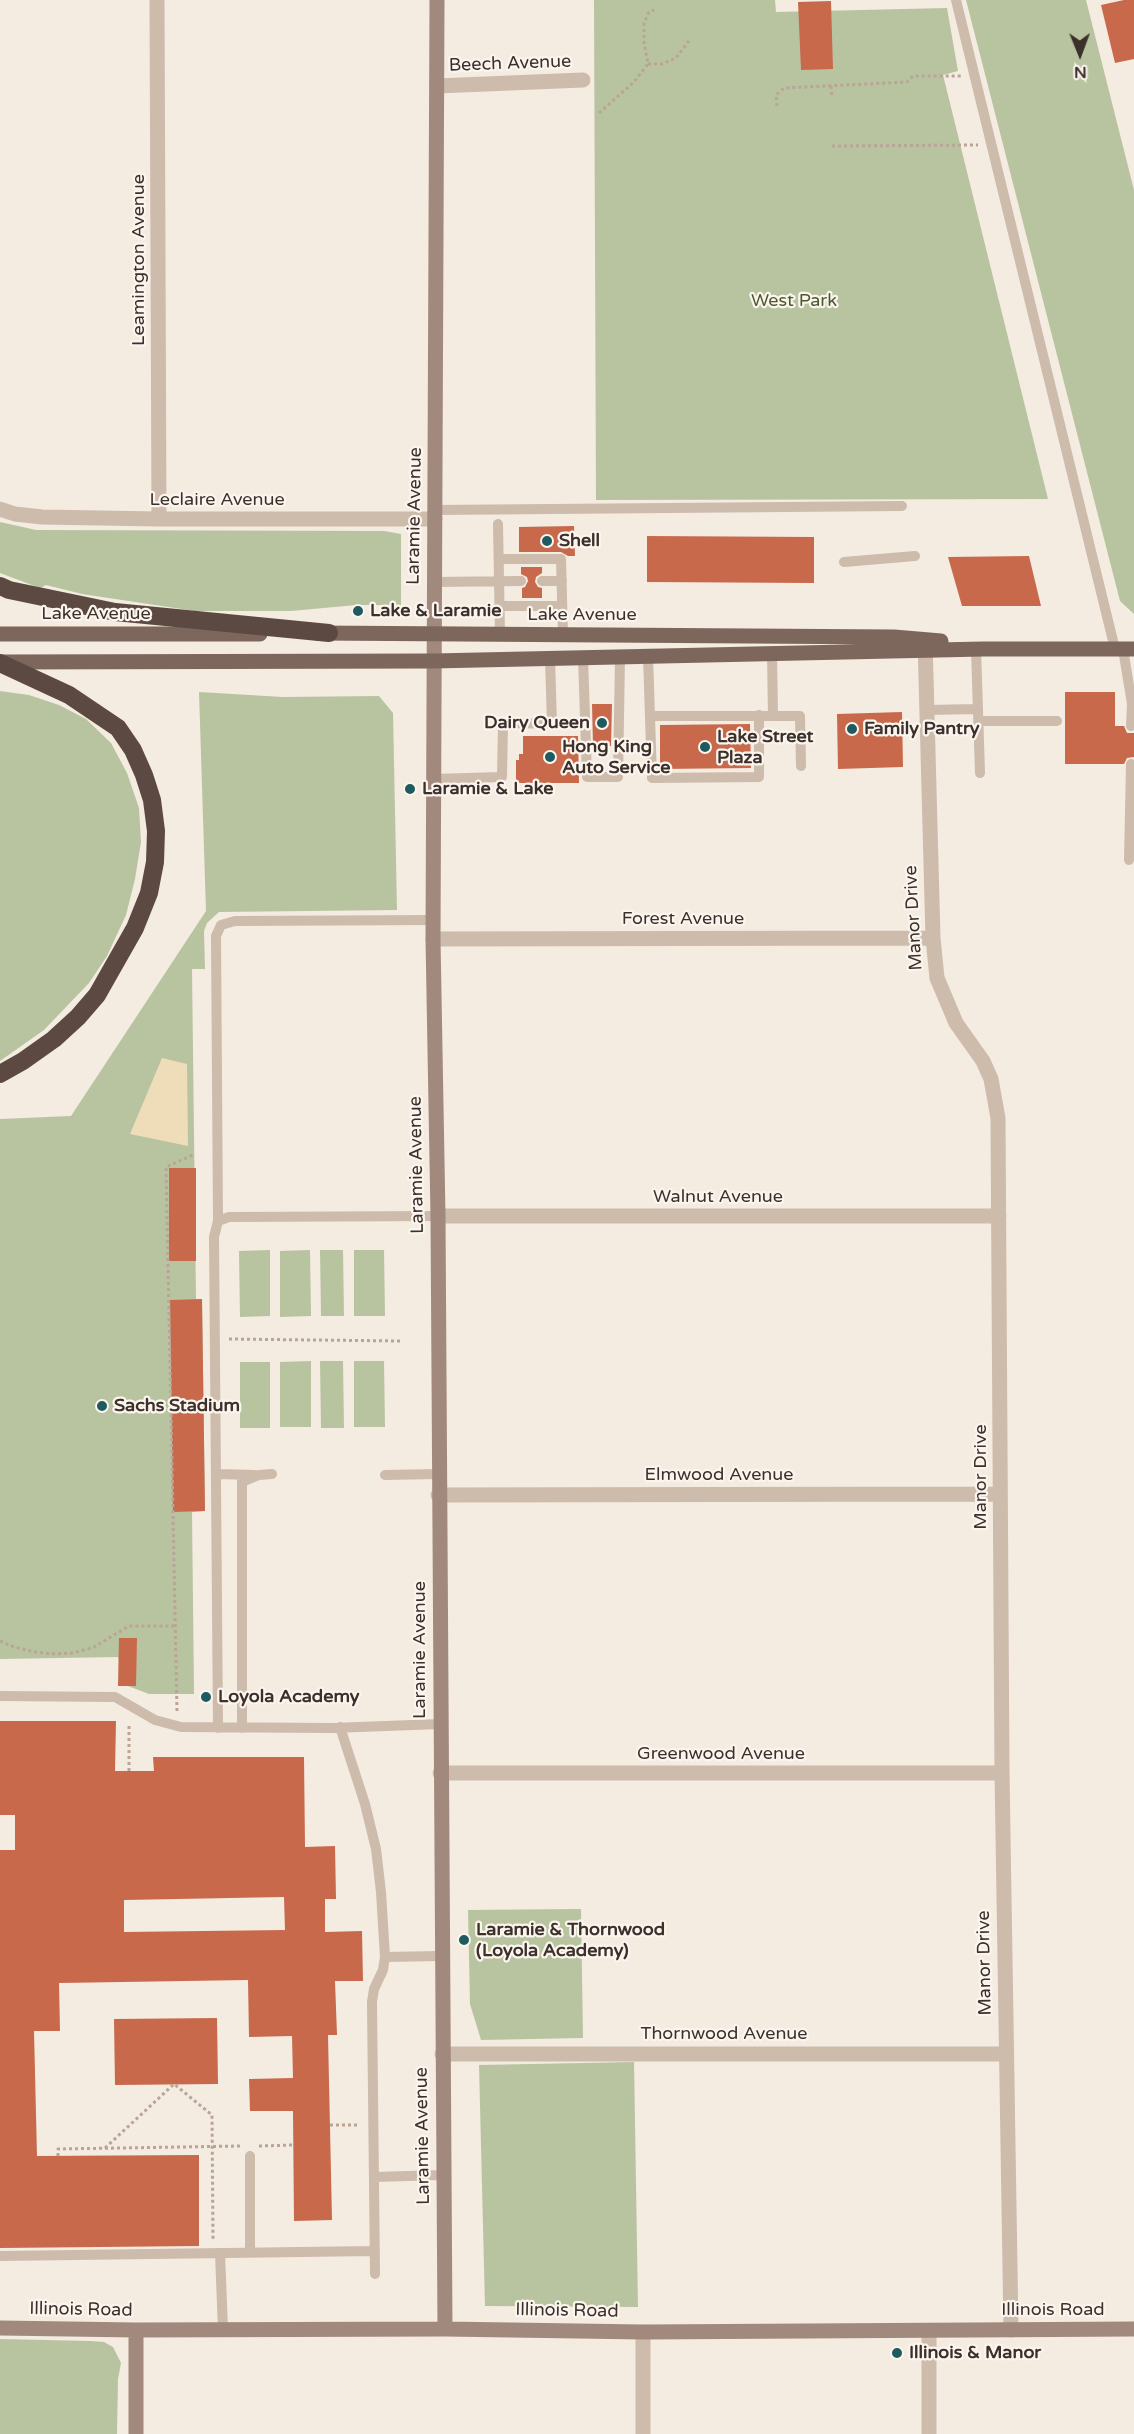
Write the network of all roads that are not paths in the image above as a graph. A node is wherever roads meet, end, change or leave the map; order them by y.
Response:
1 (157, 0) edge
2 (437, 0) edge
3 (956, 0) edge
4 (584, 80) dead end
5 (437, 86) junction
6 (902, 506) dead end
7 (0, 509) edge
8 (435, 515) junction
9 (159, 519) junction
10 (498, 524) dead end
11 (915, 556) dead end
12 (499, 559) junction
13 (844, 562) dead end
14 (500, 581) junction
15 (521, 581) dead end
16 (542, 581) dead end
17 (562, 581) junction
18 (434, 582) junction
19 (0, 586) edge
20 (500, 606) junction
21 (562, 606) junction
22 (329, 633) junction
23 (0, 634) edge
24 (433, 634) junction
25 (500, 634) junction
26 (563, 635) junction
27 (925, 645) junction
28 (976, 649) junction
29 (1055, 649) junction
30 (1124, 649) edge
31 (772, 654) junction
32 (648, 656) junction
33 (583, 657) junction
34 (620, 657) junction
35 (550, 658) junction
36 (433, 661) junction
37 (0, 663) edge
38 (978, 709) junction
39 (927, 710) junction
40 (759, 715) junction
41 (650, 716) junction
42 (773, 716) junction
43 (979, 721) junction
44 (1057, 721) dead end
45 (552, 724) junction
46 (574, 724) dead end
47 (1131, 726) dead end
48 (1131, 764) dead end
49 (801, 766) dead end
50 (980, 773) dead end
51 (433, 779) junction
52 (1129, 860) dead end
53 (433, 920) junction
54 (933, 938) junction
55 (433, 939) junction
56 (0, 1074) edge
57 (438, 1216) junction
58 (999, 1216) junction
59 (218, 1221) junction
60 (216, 1471) junction
61 (272, 1474) dead end
62 (438, 1474) junction
63 (259, 1475) junction
64 (385, 1475) dead end
65 (1000, 1494) junction
66 (438, 1495) junction
67 (0, 1696) edge
68 (440, 1724) junction
69 (340, 1727) junction
70 (218, 1728) junction
71 (242, 1728) junction
72 (440, 1773) junction
73 (1002, 1773) junction
74 (441, 1956) junction
75 (385, 1958) junction
76 (442, 2054) junction
77 (1006, 2054) junction
78 (248, 2151) road end
79 (443, 2175) junction
80 (374, 2177) junction
81 (375, 2251) junction
82 (217, 2253) junction
83 (250, 2253) junction
84 (0, 2256) edge
85 (375, 2274) dead end
86 (0, 2327) edge
87 (445, 2329) junction
88 (1134, 2329) edge
89 (136, 2330) junction
90 (223, 2330) junction
91 (1011, 2330) junction
92 (929, 2331) junction
93 (643, 2332) junction
94 (136, 2434) edge
95 (643, 2434) edge
96 (929, 2434) edge

1 - 9 street, Leamington Avenue
2 - 5 street, Laramie Avenue
3 - 30 lane
4 - 5 street, Beech Avenue
5 - 8 street, Laramie Avenue
6 - 8 lane
7 - 9 street, Leclaire Avenue
8 - 9 street, Leclaire Avenue
8 - 18 street, Laramie Avenue
10 - 12 lane
11 - 13 lane
12 - 14 lane
12 - 17 lane
14 - 15 lane
14 - 18 lane
14 - 20 lane
16 - 17 lane
17 - 21 lane
18 - 24 street, Laramie Avenue
19 - 22 highway
20 - 21 lane
20 - 25 lane
21 - 26 lane
22 - 23 main road, Lake Avenue
22 - 24 main road, Lake Avenue
24 - 25 main road, Lake Avenue
24 - 36 street, Laramie Avenue
25 - 26 main road, Lake Avenue
26 - 27 main road, Lake Avenue
27 - 28 main road, Lake Avenue
27 - 29 main road, Lake Avenue
27 - 31 main road, Lake Avenue
27 - 39 street, Manor Drive
28 - 29 main road, Lake Avenue
28 - 38 lane
29 - 30 main road, Lake Avenue
30 - 47 lane
31 - 32 main road, Lake Avenue
31 - 42 lane
32 - 34 main road, Lake Avenue
32 - 41 lane
33 - 34 main road, Lake Avenue
33 - 34 lane
33 - 35 main road, Lake Avenue
35 - 36 main road, Lake Avenue
35 - 45 lane
36 - 37 main road, Lake Avenue
36 - 51 street, Laramie Avenue
37 - 56 highway
38 - 39 lane
38 - 43 lane
39 - 54 street, Manor Drive
40 - 41 lane
40 - 41 lane
40 - 42 lane
42 - 49 lane
43 - 44 lane
43 - 50 lane
45 - 46 lane
45 - 51 lane
48 - 52 lane
51 - 53 street, Laramie Avenue
53 - 55 street, Laramie Avenue
53 - 59 lane
54 - 55 street, Forest Avenue
54 - 58 street, Manor Drive
55 - 57 street, Laramie Avenue
57 - 58 street, Walnut Avenue
57 - 59 lane
57 - 62 street, Laramie Avenue
58 - 65 street, Manor Drive
59 - 60 lane
60 - 63 lane
60 - 70 lane
61 - 63 lane
62 - 64 lane
62 - 66 street, Laramie Avenue
63 - 71 lane
65 - 66 street, Elmwood Avenue
65 - 73 street, Manor Drive
66 - 68 street, Laramie Avenue
67 - 70 lane
68 - 69 lane
68 - 72 street, Laramie Avenue
69 - 71 lane
69 - 75 lane
70 - 71 lane
72 - 73 street, Greenwood Avenue
72 - 74 street, Laramie Avenue
73 - 77 street, Manor Drive
74 - 75 lane
74 - 76 street, Laramie Avenue
75 - 80 lane
76 - 77 street, Thornwood Avenue
76 - 79 street, Laramie Avenue
77 - 91 street, Manor Drive
78 - 83 lane
79 - 80 lane
79 - 87 street, Laramie Avenue
80 - 81 lane
81 - 83 lane
81 - 85 lane
82 - 83 lane
82 - 84 lane
82 - 90 lane
86 - 89 street, Illinois Road
87 - 90 street, Illinois Road
87 - 93 street, Illinois Road
88 - 91 street, Illinois Road
89 - 90 street, Illinois Road
89 - 94 street
91 - 92 street, Illinois Road
92 - 93 street, Illinois Road
92 - 96 street
93 - 95 street

